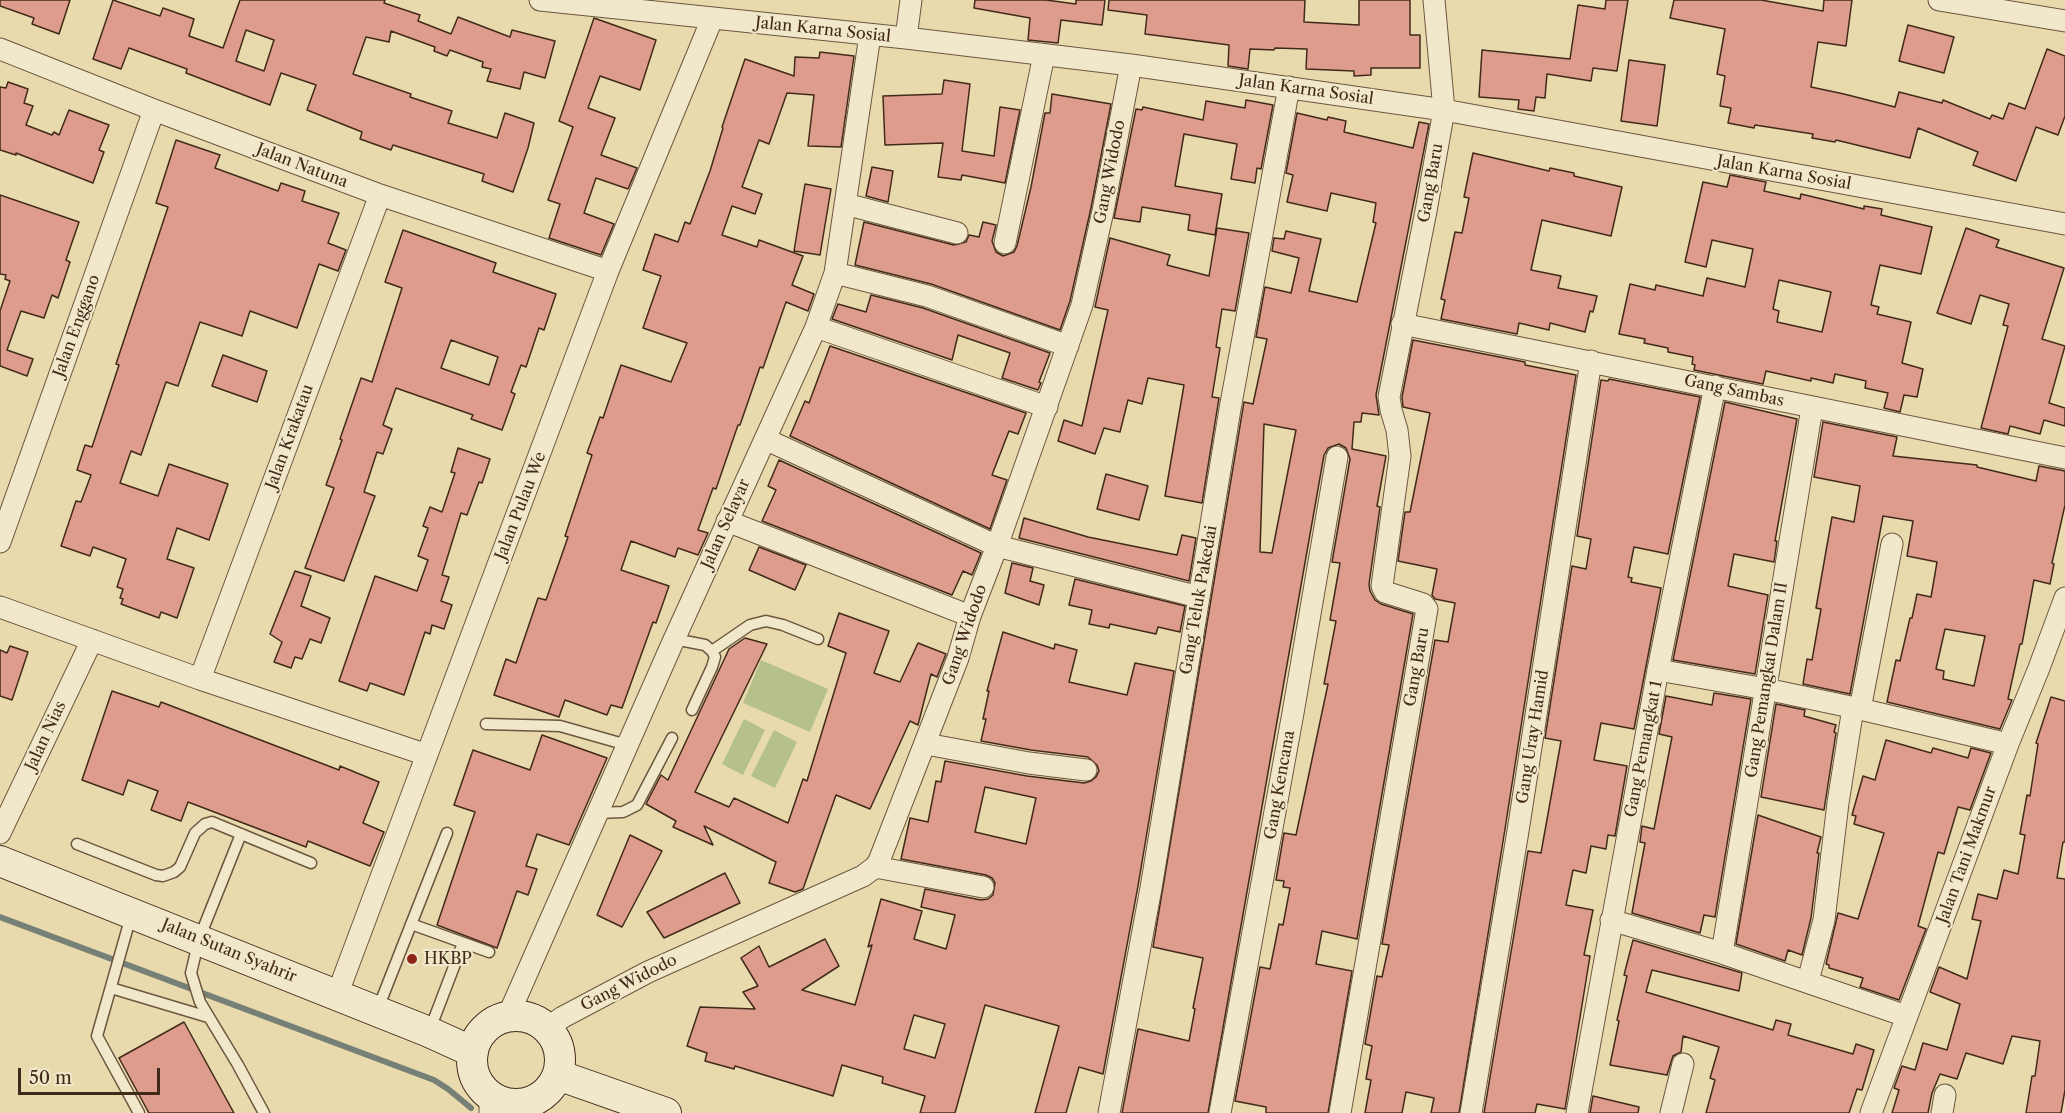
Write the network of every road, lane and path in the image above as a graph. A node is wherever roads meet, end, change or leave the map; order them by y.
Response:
1 (540, 0) edge
2 (910, 0) edge
3 (1434, 0) edge
4 (1940, 0) edge
5 (712, 19) junction
6 (2065, 21) edge
7 (870, 35) junction
8 (906, 38) junction
9 (0, 50) edge
10 (1044, 55) junction
11 (1131, 64) junction
12 (1289, 87) junction
13 (154, 110) junction
14 (1444, 110) junction
15 (380, 195) junction
16 (845, 204) junction
17 (2065, 224) edge
18 (957, 233) dead end
19 (1005, 243) dead end
20 (608, 271) junction
21 (834, 273) junction
22 (1402, 324) junction
23 (816, 327) junction
24 (1068, 346) junction
25 (1592, 361) junction
26 (1715, 386) junction
27 (1047, 407) junction
28 (1812, 408) junction
29 (765, 439) junction
30 (1336, 457) dead end
31 (2065, 458) edge
32 (727, 521) junction
33 (0, 542) edge
34 (1892, 544) dead end
35 (997, 546) junction
36 (1199, 597) junction
37 (2065, 598) edge
38 (0, 607) edge
39 (970, 616) junction
40 (674, 639) junction
41 (818, 639) dead end
42 (92, 640) junction
43 (712, 651) junction
44 (1658, 670) junction
45 (200, 679) junction
46 (1766, 689) junction
47 (1856, 708) junction
48 (692, 710) dead end
49 (486, 724) dead end
50 (672, 738) dead end
51 (926, 744) junction
52 (2008, 744) junction
53 (627, 745) junction
54 (427, 755) junction
55 (1086, 770) dead end
56 (597, 813) junction
57 (0, 833) edge
58 (447, 833) dead end
59 (241, 834) junction
60 (77, 844) dead end
61 (0, 861) edge
62 (311, 863) dead end
63 (875, 867) junction
64 (983, 887) dead end
65 (132, 913) junction
66 (1611, 920) junction
67 (411, 924) junction
68 (199, 939) junction
69 (463, 943) junction
70 (489, 952) dead end
71 (1722, 953) junction
72 (1809, 981) junction
73 (111, 987) junction
74 (337, 995) junction
75 (377, 1011) junction
76 (1906, 1016) junction
77 (208, 1017) junction
78 (535, 1018) junction
79 (429, 1032) junction
80 (469, 1045) junction
81 (1683, 1064) dead end
82 (562, 1080) junction
83 (494, 1106) edge
84 (139, 1113) edge
85 (264, 1113) edge
86 (666, 1113) edge
87 (1109, 1113) edge
88 (1220, 1113) edge
89 (1340, 1113) edge
90 (1471, 1113) edge
91 (1577, 1113) edge
92 (1671, 1113) edge
93 (1871, 1113) edge

1 - 5 street, Jalan Karna Sosial
2 - 8 street
3 - 14 street, Gang Baru
4 - 6 street
5 - 7 street, Jalan Karna Sosial
5 - 20 street, Jalan Pulau We
7 - 8 street, Jalan Karna Sosial
7 - 16 street, Jalan Selayar
8 - 10 street, Jalan Karna Sosial
9 - 13 street, Jalan Natuna
10 - 11 street, Jalan Karna Sosial
10 - 19 street
11 - 12 street, Jalan Karna Sosial
11 - 24 street, Gang Widodo
12 - 14 street, Jalan Karna Sosial
12 - 36 street, Gang Teluk Pakedai
13 - 15 street, Jalan Natuna
13 - 33 street, Jalan Enggano
14 - 17 street, Jalan Karna Sosial
14 - 22 street, Gang Baru
15 - 20 street, Jalan Natuna
15 - 45 street, Jalan Krakatau
16 - 18 street
16 - 21 street, Jalan Selayar
20 - 54 street, Jalan Pulau We
21 - 23 street, Jalan Selayar
21 - 24 street
22 - 25 street, Gang Sambas
22 - 89 street, Gang Baru
23 - 27 street
23 - 29 street, Jalan Selayar
24 - 27 street, Gang Widodo
25 - 26 street, Gang Sambas
25 - 90 street, Gang Uray Hamid
26 - 28 street, Gang Sambas
26 - 44 street, Gang Pemangkat 1
27 - 35 street, Gang Widodo
28 - 31 street, Gang Sambas
28 - 46 street, Gang Pemangkat Dalam II
29 - 32 street, Jalan Selayar
29 - 35 street
30 - 88 street, Gang Kencana
32 - 39 street
32 - 40 street, Jalan Selayar
34 - 47 street
35 - 36 street
35 - 39 street, Gang Widodo
36 - 87 street, Gang Teluk Pakedai
37 - 52 street, Jalan Tani Makmur
38 - 42 street
39 - 51 street, Gang Widodo
40 - 43 lane
40 - 53 street, Jalan Selayar
41 - 43 lane
42 - 45 street
42 - 57 street, Jalan Nias
43 - 48 lane
44 - 46 street
44 - 66 street, Gang Pemangkat 1
45 - 54 street
46 - 47 street
46 - 71 street, Gang Pemangkat Dalam II
47 - 52 street
47 - 72 street
49 - 53 lane
50 - 56 lane
51 - 55 street
51 - 63 street, Gang Widodo
52 - 76 street, Jalan Tani Makmur
53 - 56 street, Jalan Selayar
54 - 74 street, Jalan Pulau We
56 - 78 street, Jalan Selayar
58 - 67 lane
59 - 60 lane
59 - 62 lane
59 - 68 lane
61 - 65 street, Jalan Sutan Syahrir
63 - 64 street
63 - 78 street, Gang Widodo
65 - 68 street, Jalan Sutan Syahrir
65 - 73 lane
66 - 71 street
66 - 91 street, Gang Pemangkat 1
67 - 69 lane
67 - 75 lane
68 - 74 street, Jalan Sutan Syahrir
68 - 77 lane
69 - 70 lane
69 - 79 lane
71 - 72 street
72 - 76 street
73 - 77 lane
73 - 84 lane
74 - 75 street, Jalan Sutan Syahrir
75 - 79 street, Jalan Sutan Syahrir
76 - 93 street, Jalan Tani Makmur
77 - 85 lane
78 - 80 street
78 - 82 street
79 - 80 street, Jalan Sutan Syahrir
80 - 83 street
81 - 92 street
82 - 83 street
82 - 86 street

